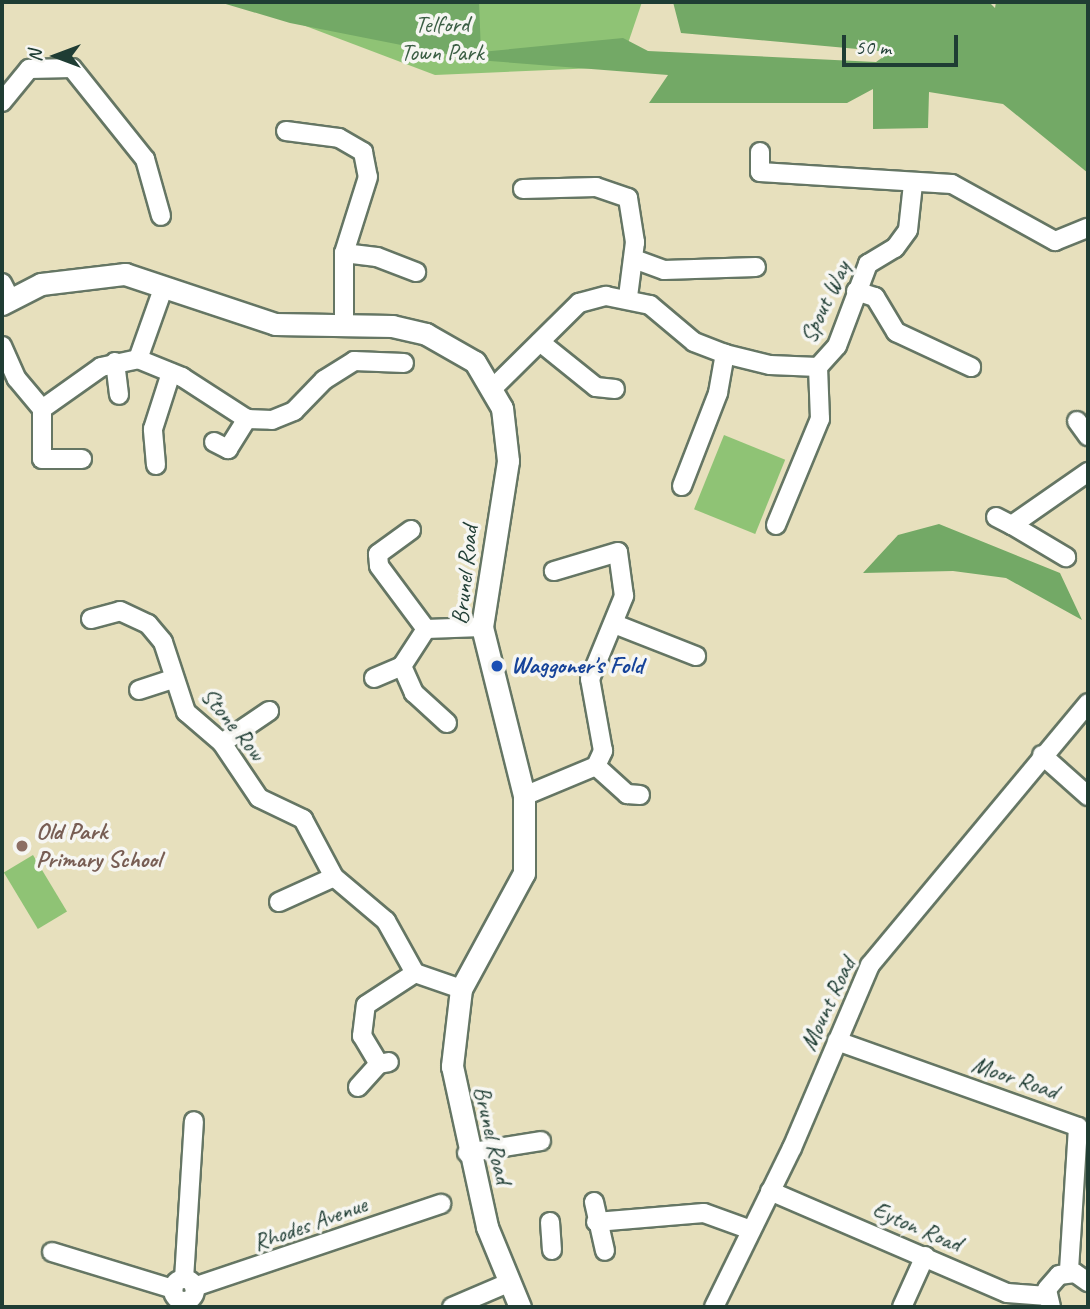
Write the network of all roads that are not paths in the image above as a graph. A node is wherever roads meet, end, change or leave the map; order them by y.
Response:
1 (2, 102) edge
2 (286, 131) dead end
3 (760, 152) dead end
4 (913, 184) junction
5 (523, 189) dead end
6 (160, 216) dead end
7 (1088, 228) edge
8 (344, 253) junction
9 (634, 259) junction
10 (756, 267) dead end
11 (416, 272) dead end
12 (164, 286) junction
13 (856, 291) junction
14 (5, 295) edge
15 (628, 297) junction
16 (344, 325) junction
17 (540, 341) junction
18 (2, 346) edge
19 (725, 354) junction
20 (138, 359) junction
21 (115, 362) junction
22 (404, 363) dead end
23 (818, 367) junction
24 (971, 367) dead end
25 (171, 373) junction
26 (615, 389) dead end
27 (491, 390) junction
28 (119, 396) dead end
29 (41, 410) junction
30 (247, 419) junction
31 (1077, 421) dead end
32 (1088, 436) edge
33 (214, 442) dead end
34 (82, 459) dead end
35 (156, 465) dead end
36 (1088, 472) edge
37 (682, 486) dead end
38 (776, 525) dead end
39 (411, 530) dead end
40 (1066, 557) dead end
41 (554, 571) dead end
42 (91, 619) dead end
43 (617, 625) junction
44 (482, 626) junction
45 (426, 629) junction
46 (696, 656) dead end
47 (402, 666) junction
48 (374, 678) dead end
49 (172, 679) junction
50 (139, 690) dead end
51 (1088, 703) edge
52 (269, 711) dead end
53 (447, 723) dead end
54 (222, 743) junction
55 (1042, 755) junction
56 (596, 766) junction
57 (640, 795) dead end
58 (524, 796) junction
59 (1088, 796) edge
60 (334, 877) junction
61 (279, 902) dead end
62 (415, 973) junction
63 (461, 989) junction
64 (837, 1041) junction
65 (358, 1087) dead end
66 (194, 1121) dead end
67 (541, 1141) dead end
68 (467, 1153) junction
69 (771, 1191) junction
70 (594, 1202) dead end
71 (441, 1204) dead end
72 (550, 1222) dead end
73 (596, 1222) junction
74 (751, 1230) junction
75 (552, 1250) dead end
76 (605, 1251) dead end
77 (52, 1252) dead end
78 (925, 1256) junction
79 (1069, 1272) junction
80 (1088, 1282) edge
81 (506, 1284) junction
82 (182, 1292) edge
83 (1049, 1302) edge
84 (452, 1307) edge
85 (520, 1307) edge
86 (714, 1307) edge
87 (902, 1307) edge

1 - 6 street
2 - 8 street
3 - 4 street
4 - 7 street
4 - 13 street, Spout Way
5 - 9 street
8 - 11 street
8 - 16 street
9 - 10 street
9 - 15 street
12 - 14 street, Brunel Road
12 - 16 street, Brunel Road
12 - 20 street
13 - 23 street, Spout Way
13 - 24 street
15 - 17 street
15 - 19 street, Spout Way
16 - 27 street, Brunel Road
17 - 26 street
17 - 27 street
18 - 29 street
19 - 23 street, Spout Way
19 - 37 street
20 - 21 street
20 - 25 street
21 - 28 street
21 - 29 street
22 - 30 street
23 - 38 street
25 - 30 street
25 - 35 street
27 - 44 street, Brunel Road
29 - 34 street
30 - 33 street
31 - 32 street
36 - 40 street
39 - 45 street
41 - 43 street
42 - 49 street, Stone Row
43 - 46 street
43 - 56 street
44 - 45 street
44 - 58 street, Brunel Road
45 - 47 street
47 - 48 street
47 - 53 street
49 - 50 street
49 - 54 street, Stone Row
51 - 55 street, Mount Road
52 - 54 street
54 - 60 street, Stone Row
55 - 59 street
55 - 64 street, Mount Road
56 - 57 street
56 - 58 street
58 - 63 street, Brunel Road
60 - 61 street
60 - 62 street, Stone Row
62 - 63 street
62 - 65 street
63 - 68 street, Brunel Road
64 - 69 street, Mount Road
64 - 79 street, Moor Road
66 - 82 street
67 - 68 street
68 - 81 street, Brunel Road
69 - 74 street, Mount Road
69 - 78 street, Eyton Road
70 - 73 street
71 - 82 street, Rhodes Avenue
72 - 75 street
73 - 74 street
73 - 76 street
74 - 86 street, Mount Road
77 - 82 street
78 - 83 street, Eyton Road
78 - 87 street
79 - 80 street
79 - 83 street, Eyton Road
81 - 84 street
81 - 85 street, Brunel Road

